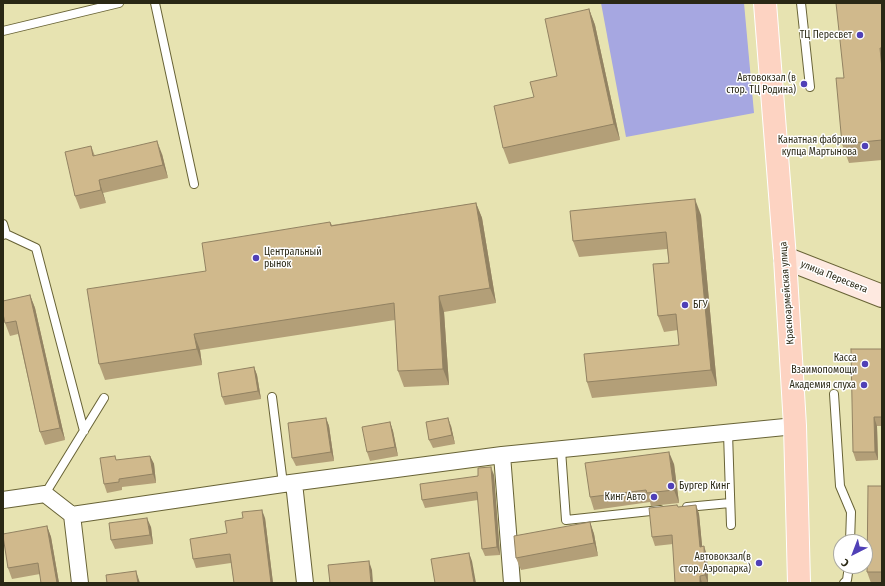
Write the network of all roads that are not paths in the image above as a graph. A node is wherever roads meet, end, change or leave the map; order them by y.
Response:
1 (119, 3) edge
2 (155, 3) edge
3 (765, 3) edge
4 (801, 3) edge
5 (3, 31) edge
6 (810, 86) dead end
7 (194, 184) dead end
8 (3, 224) edge
9 (4, 234) edge
10 (785, 258) junction
11 (882, 296) edge
12 (834, 394) dead end
13 (272, 397) dead end
14 (104, 398) dead end
15 (795, 426) junction
16 (84, 431) junction
17 (728, 433) junction
18 (561, 450) junction
19 (502, 456) junction
20 (288, 484) junction
21 (44, 494) junction
22 (3, 500) edge
23 (730, 503) junction
24 (72, 515) junction
25 (731, 525) dead end
26 (850, 534) edge
27 (848, 574) edge
28 (80, 583) edge
29 (305, 583) edge
30 (512, 583) edge
31 (799, 583) edge
32 (844, 583) edge

1 - 5 lane
2 - 7 lane
3 - 10 main road, Красноармейская улица
4 - 6 lane
8 - 9 lane
9 - 16 lane
10 - 11 main road, улица Пересвета
10 - 15 main road, Красноармейская улица
12 - 26 lane
13 - 20 lane
14 - 16 lane
15 - 17 street
15 - 31 main road, Красноармейская улица
16 - 21 lane
17 - 18 street
17 - 23 lane
18 - 19 street
18 - 23 lane
19 - 20 street
19 - 30 street
20 - 24 street
20 - 29 street
21 - 22 street
21 - 24 street
23 - 25 lane
24 - 28 street
27 - 32 lane

